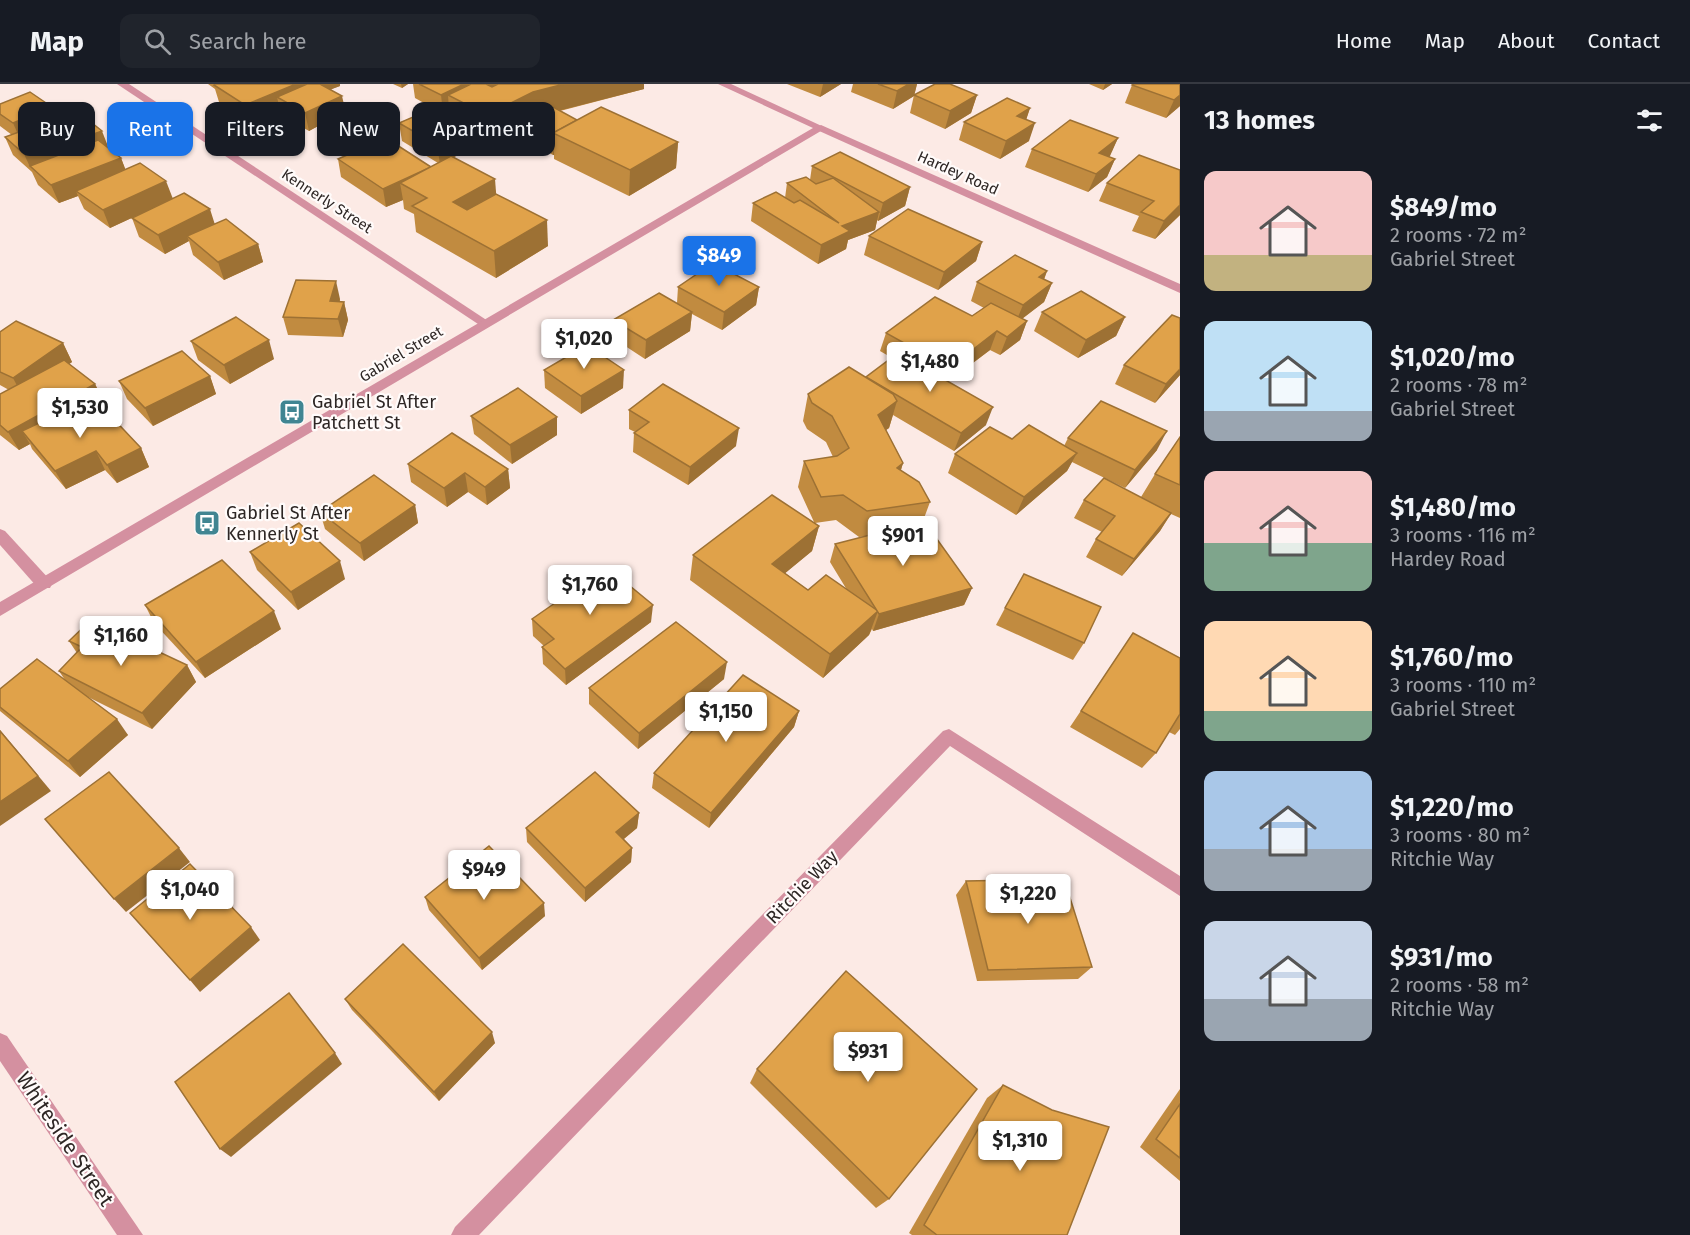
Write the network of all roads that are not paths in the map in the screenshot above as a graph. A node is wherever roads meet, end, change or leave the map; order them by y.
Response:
1 (122, 84) edge
2 (723, 84) edge
3 (821, 128) junction
4 (1180, 289) edge
5 (485, 323) junction
6 (0, 535) edge
7 (44, 584) junction
8 (0, 610) edge
9 (1180, 887) edge
10 (0, 1043) edge
11 (131, 1235) edge
12 (463, 1235) edge

1 - 5 street, Kennerly Street
2 - 3 street, Hardey Road
3 - 4 street, Hardey Road
3 - 5 street, Gabriel Street
5 - 7 street, Gabriel Street
6 - 7 street
7 - 8 street, Gabriel Street
9 - 12 street, Ritchie Way
10 - 11 street, Whiteside Street

